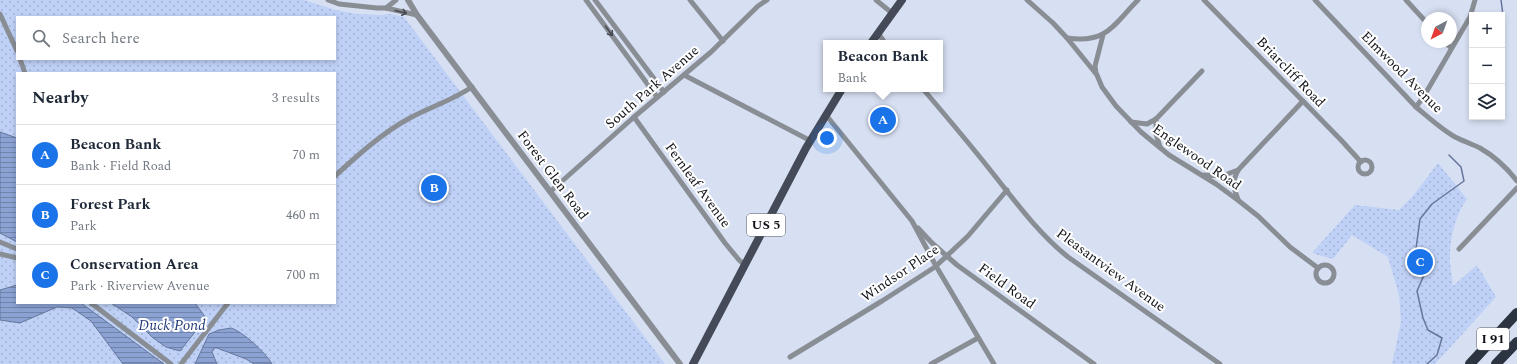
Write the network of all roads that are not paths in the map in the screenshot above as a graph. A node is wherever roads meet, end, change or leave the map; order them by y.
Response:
1 (328, 0) edge
2 (396, 0) edge
3 (408, 0) edge
4 (586, 0) edge
5 (595, 0) edge
6 (690, 0) edge
7 (767, 0) edge
8 (876, 0) edge
9 (902, 0) edge
10 (1027, 0) edge
11 (1138, 0) edge
12 (1204, 0) edge
13 (1315, 0) edge
14 (1406, 0) edge
15 (1475, 0) edge
16 (386, 8) junction
17 (892, 13) junction
18 (0, 14) edge
19 (417, 15) junction
20 (1421, 16) edge
21 (878, 34) junction
22 (1103, 35) junction
23 (1067, 38) junction
24 (1457, 38) edge
25 (873, 40) edge
26 (883, 40) edge
27 (723, 41) junction
28 (1451, 48) edge
29 (16, 49) edge
30 (20, 60) edge
31 (1202, 71) dead end
32 (25, 72) edge
33 (684, 75) junction
34 (1097, 75) junction
35 (472, 87) junction
36 (664, 92) junction
37 (840, 92) edge
38 (925, 92) edge
39 (657, 97) junction
40 (1303, 101) junction
41 (1416, 106) junction
42 (826, 115) junction
43 (634, 118) junction
44 (1156, 119) junction
45 (1130, 122) junction
46 (811, 141) junction
47 (1161, 149) junction
48 (1361, 162) dead end
49 (1239, 169) junction
50 (1200, 174) junction
51 (336, 175) edge
52 (1517, 181) edge
53 (1517, 188) edge
54 (1007, 190) junction
55 (550, 192) junction
56 (1239, 201) junction
57 (912, 221) junction
58 (0, 242) edge
59 (16, 249) edge
60 (1459, 249) dead end
61 (0, 254) edge
62 (947, 256) junction
63 (16, 258) edge
64 (745, 265) junction
65 (936, 266) junction
66 (1318, 268) dead end
67 (92, 304) edge
68 (227, 304) edge
69 (1517, 314) edge
70 (978, 338) junction
71 (1517, 342) edge
72 (790, 357) dead end
73 (171, 364) edge
74 (181, 364) edge
75 (680, 364) edge
76 (693, 364) edge
77 (931, 364) edge
78 (994, 364) edge
79 (1094, 364) edge
80 (1220, 364) edge
81 (1470, 364) edge
82 (1496, 364) edge

1 - 16 street
2 - 16 street
3 - 19 street, Forest Glen Road
4 -> 39 street
5 - 36 street
6 - 27 street
7 - 27 street, South Park Avenue
8 - 17 street
9 - 17 main road
10 - 23 street, Englewood Road
11 - 22 street
12 - 40 street, Briarcliff Road
13 - 41 street, Elmwood Avenue
14 - 20 street
15 - 24 street
16 -> 19 street
17 - 21 main road
18 - 29 street
19 - 35 street, Forest Glen Road
21 - 25 main road
21 - 26 street
22 - 23 street
22 - 34 street
23 - 34 street, Englewood Road
27 - 33 street, South Park Avenue
28 - 41 street
30 - 32 street
31 - 44 street
33 - 36 street, South Park Avenue
33 - 46 street
34 - 45 street, Englewood Road
35 - 51 street
35 - 55 street, Forest Glen Road
36 - 39 street, South Park Avenue
37 - 42 main road, US 5
38 - 54 street, Pleasantview Avenue
39 - 43 street, South Park Avenue
40 - 48 street, Briarcliff Road
40 - 49 street
41 - 52 street, Elmwood Avenue
42 - 46 main road, US 5
42 - 57 street, Field Road
43 - 55 street, South Park Avenue
43 - 64 street, Fernleaf Avenue
44 - 45 street
44 - 47 street
45 - 47 street, Englewood Road
46 - 64 main road, US 5
47 - 50 street, Englewood Road
49 - 50 street
49 - 56 street
50 - 56 street, Englewood Road
53 - 60 street
54 - 62 street, Windsor Place
54 - 80 street, Pleasantview Avenue
55 - 75 street, Forest Glen Road
56 - 66 street, Englewood Road
57 - 62 street, Field Road
57 - 65 street, Field Road
58 - 59 street
61 - 63 street
62 - 65 street, Windsor Place
62 - 79 street, Field Road
64 - 76 main road, US 5
65 - 70 street, Field Road
65 - 72 street, Windsor Place
67 - 73 street
68 - 74 street
69 - 81 highway, I 91
70 - 77 street
70 - 78 street, Field Road
71 - 82 highway, I 91

